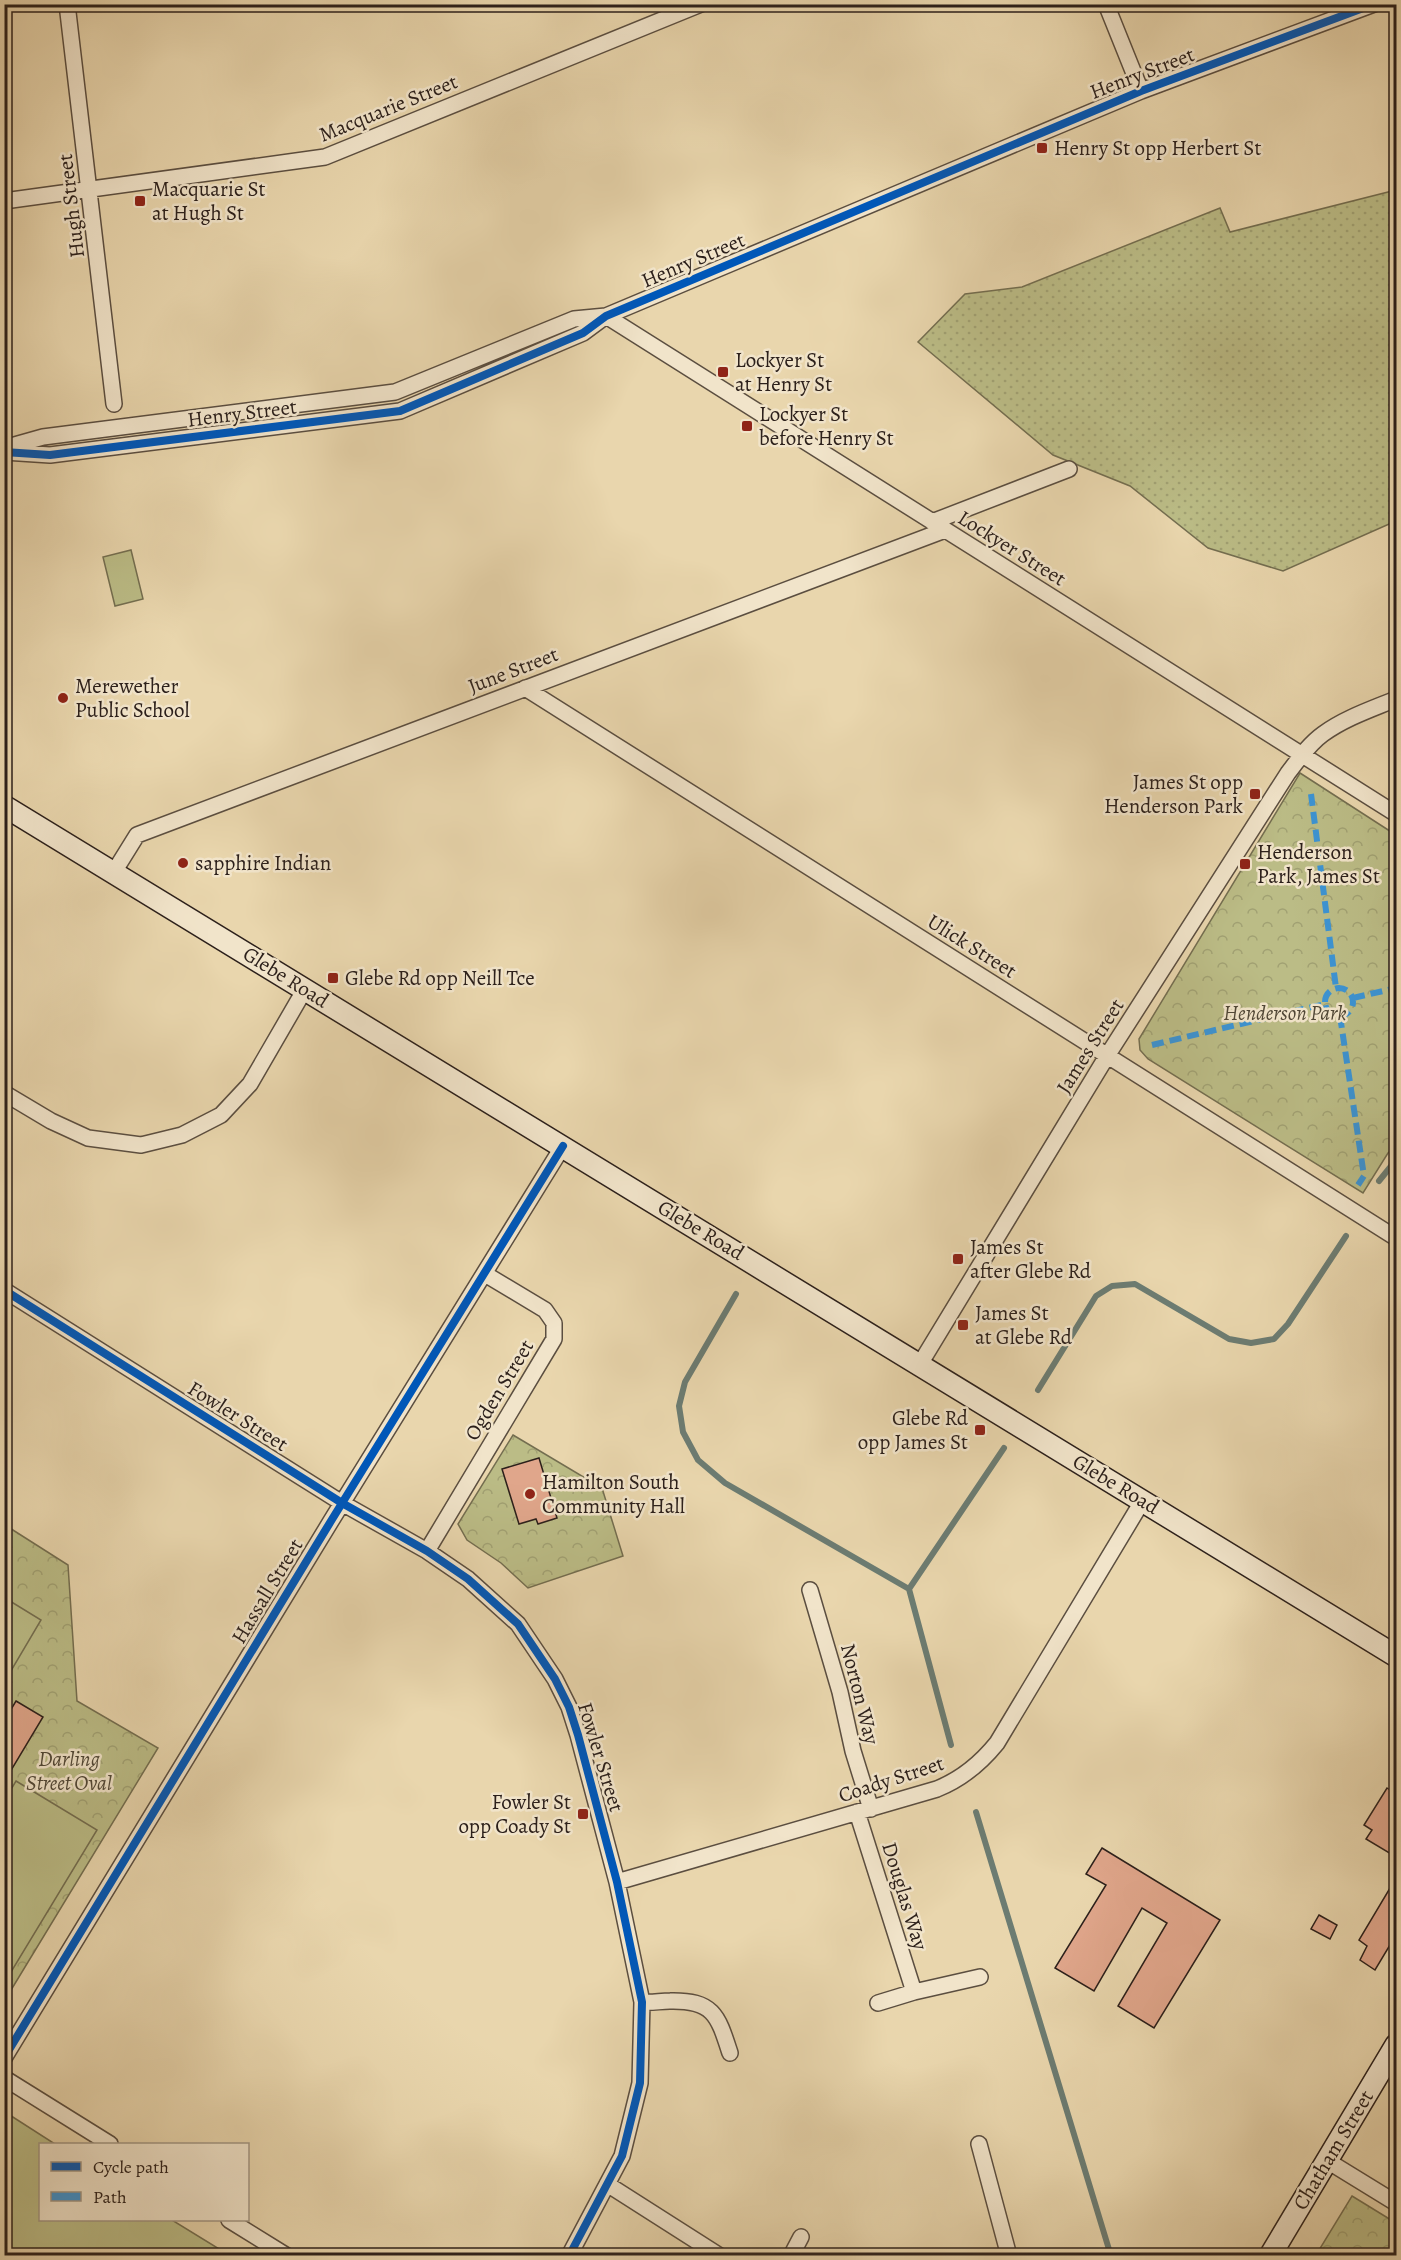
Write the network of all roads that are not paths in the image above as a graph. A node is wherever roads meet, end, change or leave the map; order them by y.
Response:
1 (67, 4) edge
2 (701, 4) edge
3 (1106, 4) edge
4 (1374, 4) edge
5 (1142, 91) junction
6 (91, 190) junction
7 (4, 201) edge
8 (606, 316) junction
9 (114, 404) dead end
10 (4, 450) edge
11 (1069, 469) dead end
12 (939, 526) junction
13 (525, 688) junction
14 (1396, 699) edge
15 (1302, 755) junction
16 (4, 806) edge
17 (1396, 814) edge
18 (114, 872) junction
19 (305, 989) junction
20 (1107, 1056) junction
21 (4, 1093) edge
22 (563, 1146) junction
23 (1396, 1238) edge
24 (484, 1274) junction
25 (4, 1290) edge
26 (920, 1364) junction
27 (1143, 1500) junction
28 (342, 1503) junction
29 (427, 1551) junction
30 (810, 1590) dead end
31 (1396, 1656) edge
32 (864, 1811) junction
33 (617, 1882) junction
34 (980, 1977) dead end
35 (914, 1992) junction
36 (642, 2002) junction
37 (878, 2003) dead end
38 (1396, 2045) edge
39 (730, 2053) dead end
40 (4, 2058) edge
41 (4, 2078) edge
42 (107, 2143) edge
43 (979, 2144) dead end
44 (1326, 2160) junction
45 (607, 2184) junction
46 (1396, 2203) edge
47 (231, 2221) edge
48 (801, 2237) dead end
49 (286, 2256) edge
50 (569, 2256) edge
51 (720, 2256) edge
52 (791, 2256) edge
53 (1009, 2256) edge
54 (1270, 2256) edge

1 - 6 street, Hugh Street
2 - 6 street, Macquarie Street
3 - 5 street
4 - 5 street, Henry Street
5 - 8 street, Henry Street
6 - 7 street, Macquarie Street
6 - 9 street, Hugh Street
8 - 10 street, Henry Street
8 - 12 street, Lockyer Street
11 - 12 street, June Street
12 - 13 street, June Street
12 - 15 street, Lockyer Street
13 - 18 street, June Street
13 - 20 street, Ulick Street
14 - 15 street, James Street
15 - 17 street, Lockyer Street
15 - 20 street, James Street
16 - 18 main road, Glebe Road
18 - 19 main road, Glebe Road
19 - 21 street
19 - 22 main road, Glebe Road
20 - 23 street, Ulick Street
20 - 26 street, James Street
22 - 24 street, Hassall Street
22 - 26 main road, Glebe Road
24 - 28 street, Hassall Street
24 - 29 street, Ogden Street
25 - 28 street, Fowler Street
26 - 27 main road, Glebe Road
27 - 31 main road, Glebe Road
27 - 32 street, Coady Street
28 - 29 street, Fowler Street
28 - 40 street, Hassall Street
29 - 33 street, Fowler Street
30 - 32 street, Norton Way
32 - 33 street, Coady Street
32 - 35 street, Douglas Way
33 - 36 street, Fowler Street
34 - 35 street
35 - 37 street
36 - 39 street
36 - 45 street, Fowler Street
38 - 44 main road, Chatham Street
41 - 42 street
43 - 53 street
44 - 46 street
44 - 54 main road, Chatham Street
45 - 50 street, Fowler Street
45 - 51 street
47 - 49 street
48 - 52 street

